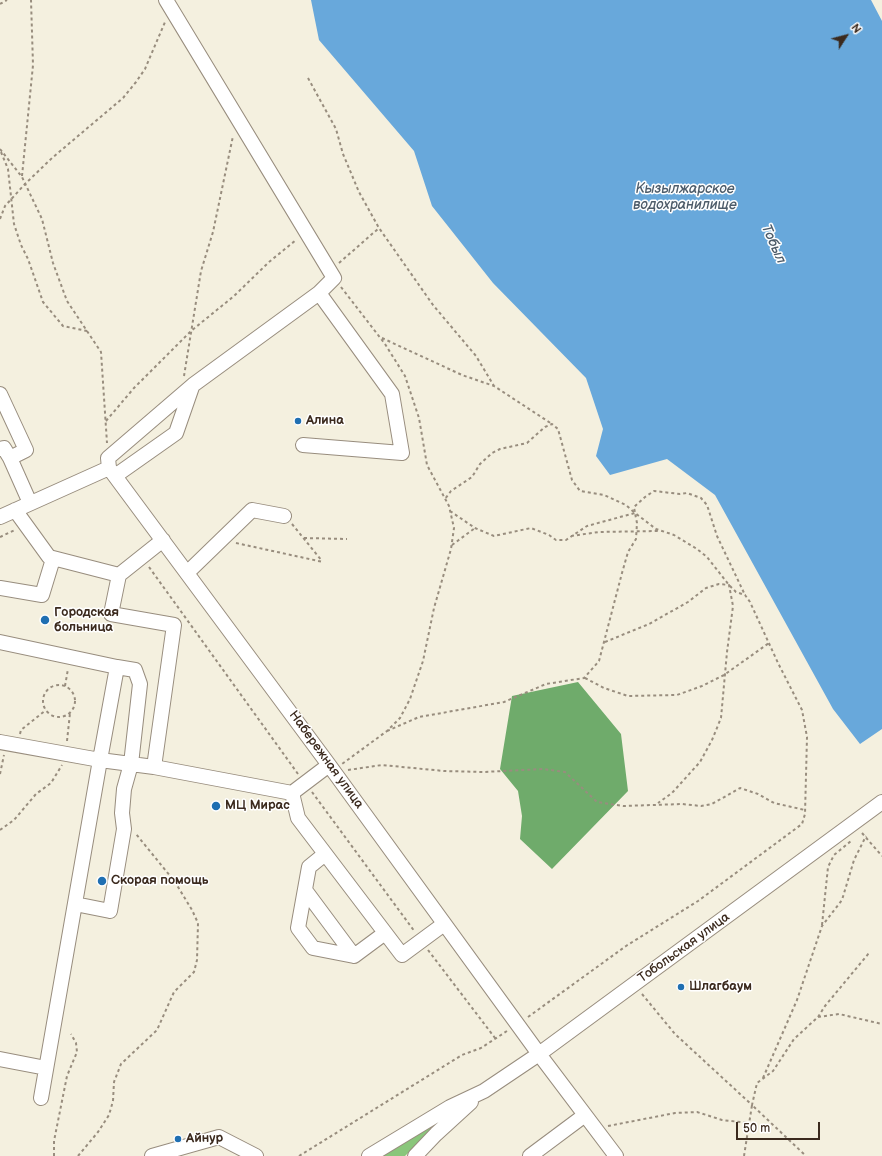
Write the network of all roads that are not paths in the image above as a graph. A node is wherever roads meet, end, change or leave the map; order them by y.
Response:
1 (168, 5) edge
2 (319, 293) junction
3 (193, 385) junction
4 (0, 394) edge
5 (303, 445) dead end
6 (5, 454) edge
7 (111, 467) junction
8 (30, 503) junction
9 (15, 510) junction
10 (284, 516) road end
11 (0, 517) edge
12 (163, 540) junction
13 (53, 558) junction
14 (188, 572) junction
15 (119, 575) junction
16 (0, 588) edge
17 (0, 642) edge
18 (117, 667) junction
19 (8, 743) edge
20 (100, 760) junction
21 (131, 764) junction
22 (333, 765) junction
23 (154, 767) junction
24 (292, 793) junction
25 (882, 802) edge
26 (325, 854) junction
27 (305, 890) junction
28 (75, 904) junction
29 (444, 924) junction
30 (385, 933) junction
31 (354, 956) junction
32 (539, 1054) junction
33 (0, 1059) edge
34 (46, 1068) junction
35 (484, 1091) junction
36 (41, 1098) dead end
37 (585, 1115) junction
38 (247, 1154) edge
39 (152, 1156) edge
40 (369, 1156) edge
41 (415, 1156) edge
42 (530, 1156) edge
43 (616, 1156) edge

1 - 2 street
2 - 3 street
2 - 5 street
3 - 7 street
3 - 7 street
4 - 6 street
6 - 8 street
7 - 8 street
7 - 12 street, Набережная улица
8 - 9 street
9 - 11 street
9 - 13 street
10 - 14 street
12 - 14 street, Набережная улица
12 - 15 street
13 - 15 street
13 - 16 street
14 - 22 street, Набережная улица
15 - 23 street
17 - 18 street
18 - 20 street
18 - 21 street
19 - 20 street
20 - 21 street
20 - 28 street
21 - 23 street
21 - 28 street
22 - 24 street
22 - 29 street, Набережная улица
23 - 24 street
24 - 26 street
25 - 32 street, Тобольская улица
26 - 27 street
26 - 30 street
27 - 31 street
27 - 31 street
28 - 34 street
29 - 30 street
29 - 32 street, Набережная улица
30 - 31 street
32 - 35 street, Тобольская улица
32 - 37 street, Набережная улица
33 - 34 street
34 - 36 street
35 - 40 street
35 - 41 street
37 - 42 street
37 - 43 street, Набережная улица
38 - 39 street

